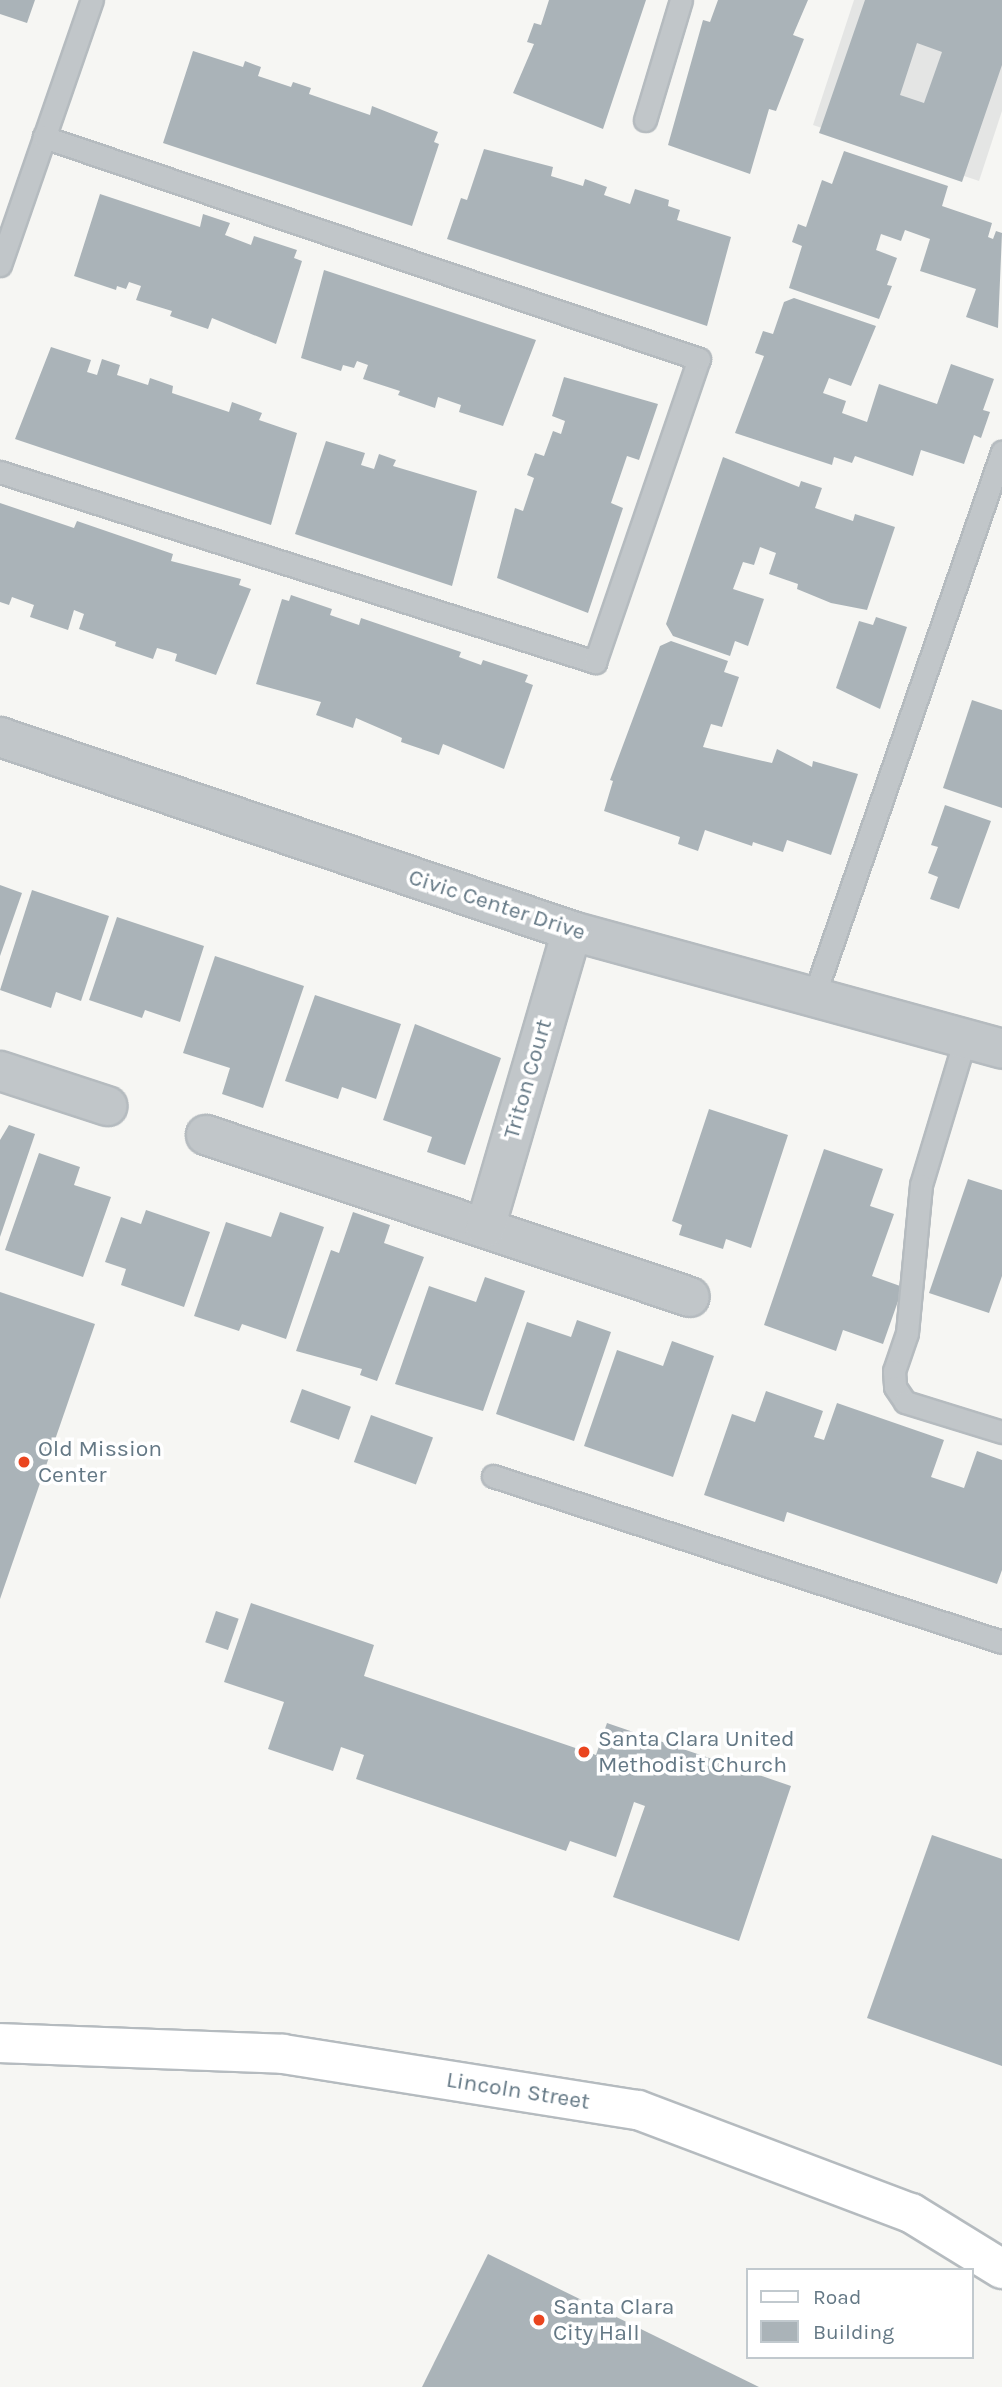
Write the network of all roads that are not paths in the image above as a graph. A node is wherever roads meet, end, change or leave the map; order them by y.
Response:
1 (92, 0) edge
2 (681, 0) edge
3 (645, 120) dead end
4 (44, 137) junction
5 (9, 210) edge
6 (0, 265) edge
7 (1002, 452) edge
8 (0, 472) edge
9 (0, 737) edge
10 (572, 931) junction
11 (814, 996) junction
12 (965, 1039) junction
13 (1002, 1049) edge
14 (0, 1070) edge
15 (107, 1106) dead end
16 (206, 1135) dead end
17 (485, 1228) junction
18 (690, 1297) dead end
19 (1002, 1432) edge
20 (493, 1476) dead end
21 (1002, 1642) edge
22 (0, 2043) edge
23 (1002, 2269) edge

1 - 4 lane
2 - 3 lane
4 - 5 lane
4 - 8 lane
5 - 6 lane
7 - 11 lane
9 - 10 street, Civic Center Drive
10 - 11 street, Civic Center Drive
10 - 17 street, Triton Court
11 - 12 street, Civic Center Drive
12 - 13 street, Civic Center Drive
12 - 19 lane
14 - 15 street
16 - 17 street
17 - 18 street
20 - 21 lane
22 - 23 street, Lincoln Street

